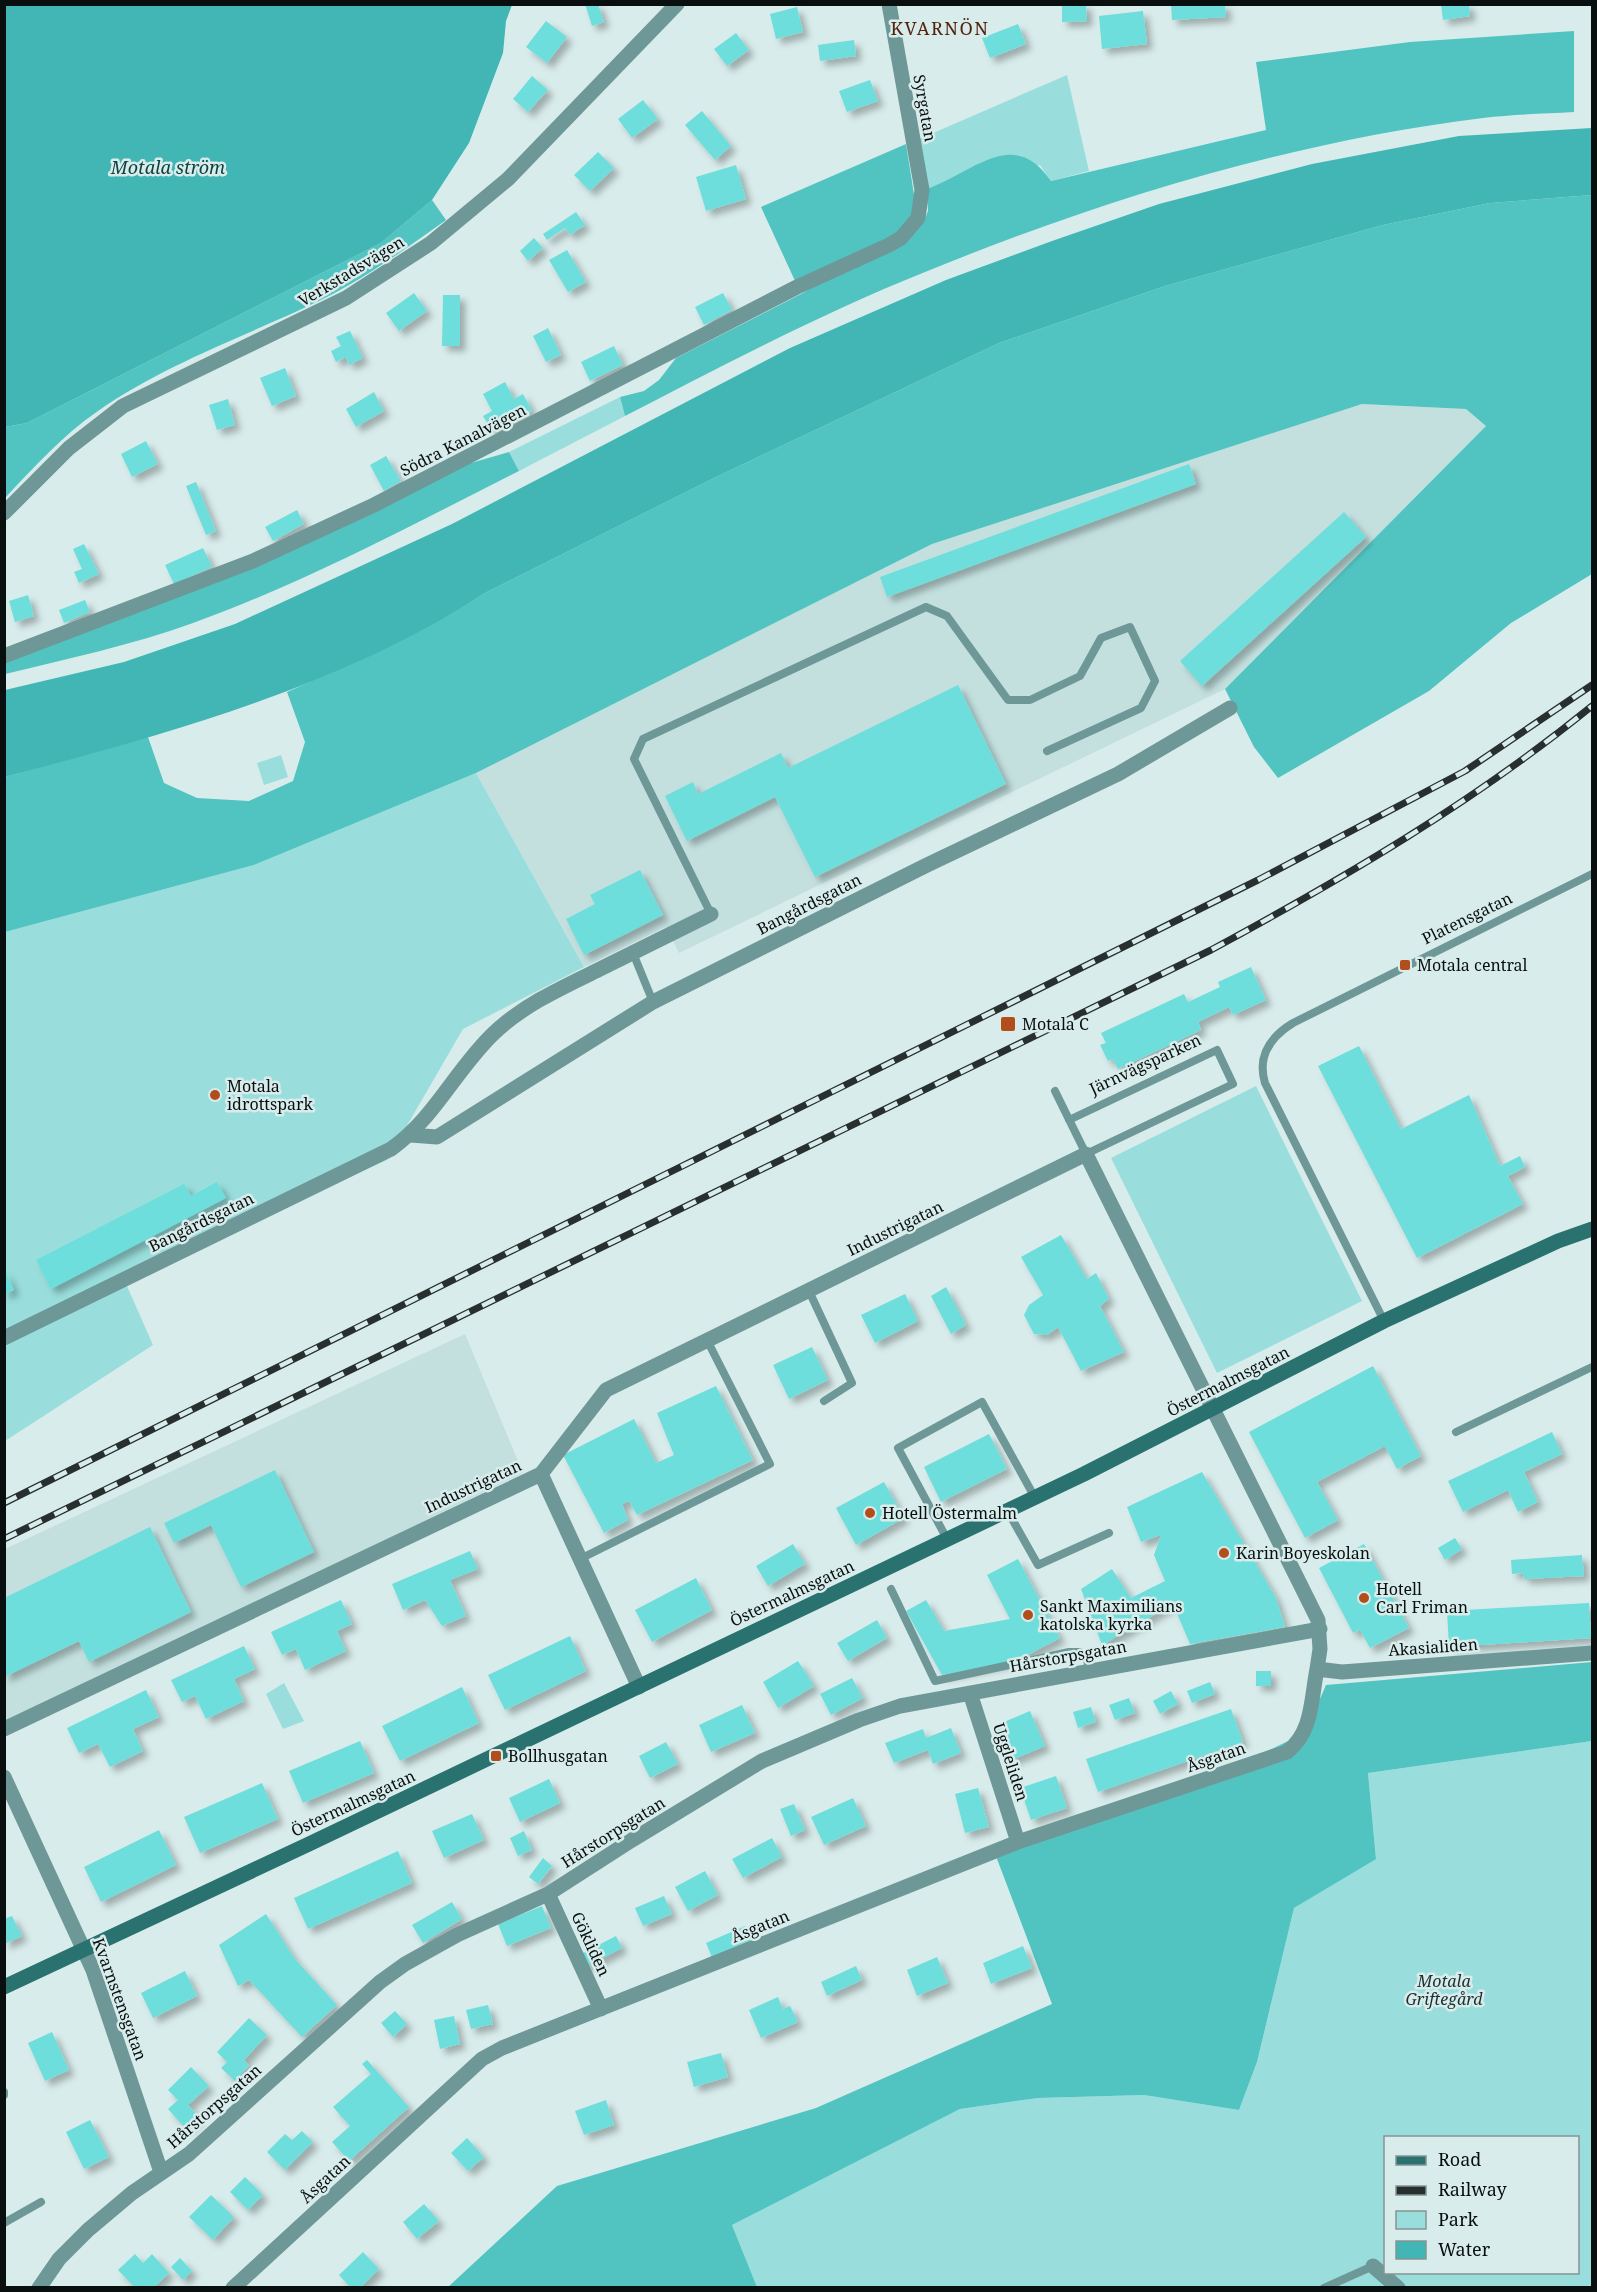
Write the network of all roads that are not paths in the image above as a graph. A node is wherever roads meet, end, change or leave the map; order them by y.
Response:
1 (677, 4) edge
2 (889, 4) edge
3 (918, 218) joint
4 (4, 513) edge
5 (4, 656) edge
6 (1230, 708) dead end
7 (1047, 751) dead end
8 (1593, 873) edge
9 (711, 914) joint
10 (633, 952) junction
11 (653, 1002) junction
12 (1055, 1090) dead end
13 (1069, 1120) junction
14 (411, 1135) junction
15 (1086, 1154) junction
16 (1593, 1229) edge
17 (809, 1291) junction
18 (1384, 1321) junction
19 (4, 1338) edge
20 (707, 1340) junction
21 (1593, 1367) edge
22 (824, 1401) dead end
23 (1212, 1410) junction
24 (1456, 1432) dead end
25 (541, 1474) junction
26 (1034, 1496) junction
27 (1007, 1510) junction
28 (1109, 1533) dead end
29 (947, 1539) junction
30 (580, 1559) junction
31 (891, 1589) dead end
32 (1320, 1629) junction
33 (1593, 1653) edge
34 (1317, 1669) junction
35 (1089, 1671) junction
36 (639, 1687) junction
37 (970, 1692) junction
38 (4, 1730) edge
39 (4, 1777) edge
40 (1018, 1842) junction
41 (548, 1894) junction
42 (84, 1950) junction
43 (4, 1987) edge
44 (601, 2009) junction
45 (162, 2172) junction
46 (41, 2202) dead end
47 (4, 2223) edge
48 (1373, 2266) joint
49 (39, 2288) edge
50 (233, 2288) edge
51 (1324, 2288) edge
52 (1398, 2288) edge

1 - 4 street, Verkstadsvägen
2 - 3 street, Syrgatan
3 - 5 street, Södra Kanalvägen
6 - 11 street, Bangårdsgatan
7 - 9 lane
8 - 18 lane, Platensgatan
9 - 10 street, Bangårdsgatan
10 - 11 lane
10 - 14 street, Bangårdsgatan
11 - 14 street, Bangårdsgatan
12 - 13 lane
13 - 15 lane
13 - 15 lane, Järnvägsparken
14 - 19 street, Bangårdsgatan
15 - 17 street, Industrigatan
15 - 23 street
16 - 18 street, Östermalmsgatan
17 - 20 street, Industrigatan
17 - 22 lane
18 - 23 street, Östermalmsgatan
20 - 25 street, Industrigatan
20 - 30 lane
21 - 24 lane
23 - 26 street, Östermalmsgatan
23 - 32 street
25 - 30 street
25 - 38 street, Industrigatan
26 - 27 street, Östermalmsgatan
26 - 29 lane
27 - 28 lane
27 - 29 street, Östermalmsgatan
29 - 36 street, Östermalmsgatan
30 - 36 street
31 - 35 lane
32 - 34 street
32 - 35 street, Hårstorpsgatan
33 - 34 street, Akasialiden
34 - 40 street, Åsgatan
35 - 37 street, Hårstorpsgatan
36 - 42 street, Östermalmsgatan
37 - 40 street, Uggleliden
37 - 41 street, Hårstorpsgatan
39 - 42 street, Kvarnstensgatan
40 - 44 street, Åsgatan
41 - 44 street, Gökliden
41 - 45 street, Hårstorpsgatan
42 - 43 street, Östermalmsgatan
42 - 45 street, Kvarnstensgatan
44 - 50 street, Åsgatan
45 - 49 street, Hårstorpsgatan
46 - 47 lane
48 - 51 lane
48 - 52 street

